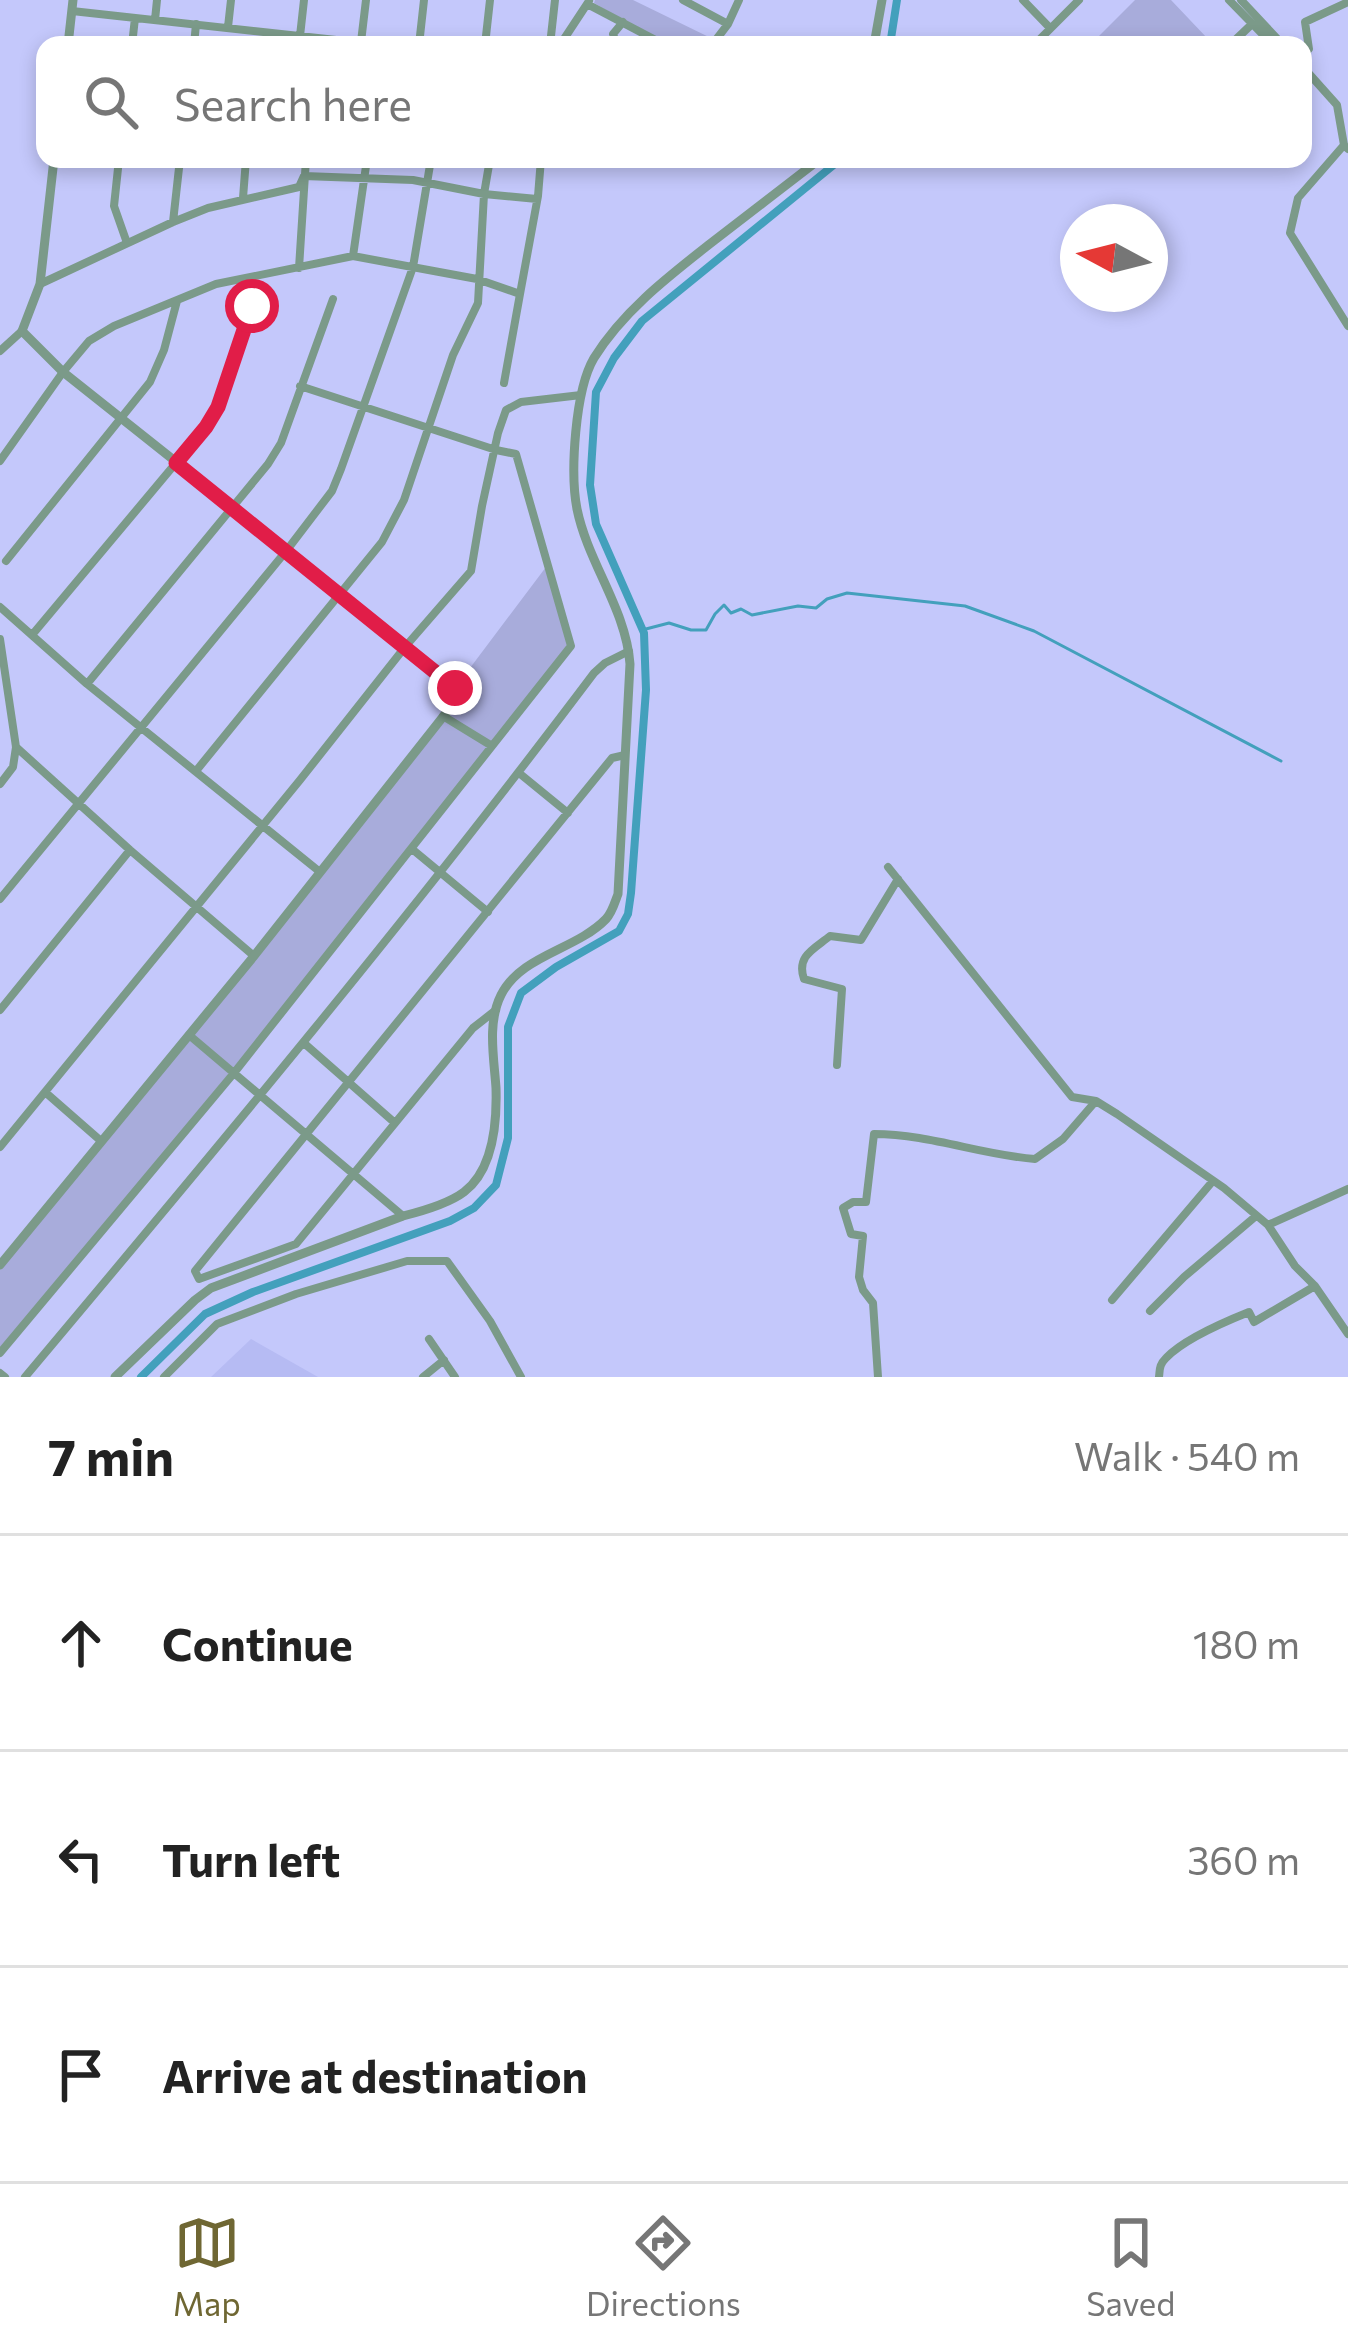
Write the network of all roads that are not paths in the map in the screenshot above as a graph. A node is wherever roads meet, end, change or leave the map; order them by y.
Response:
1 (157, 0) edge
2 (231, 0) edge
3 (304, 0) edge
4 (366, 0) edge
5 (424, 0) edge
6 (490, 0) edge
7 (555, 0) edge
8 (683, 0) edge
9 (739, 0) edge
10 (882, 0) edge
11 (1023, 0) edge
12 (1079, 0) edge
13 (1228, 0) edge
14 (1240, 0) edge
15 (588, 2) edge
16 (1348, 2) edge
17 (72, 5) edge
18 (135, 18) junction
19 (154, 20) junction
20 (622, 22) junction
21 (1252, 23) junction
22 (196, 24) junction
23 (728, 24) junction
24 (228, 27) junction
25 (1050, 28) junction
26 (259, 31) junction
27 (69, 36) edge
28 (133, 36) edge
29 (195, 36) edge
30 (258, 36) edge
31 (299, 36) joint
32 (362, 36) edge
33 (420, 36) edge
34 (486, 36) edge
35 (551, 36) edge
36 (566, 36) edge
37 (614, 36) edge
38 (648, 36) edge
39 (719, 36) edge
40 (876, 36) edge
41 (1042, 36) edge
42 (1239, 36) edge
43 (1264, 36) edge
44 (1274, 36) edge
45 (1307, 36) edge
46 (1312, 77) edge
47 (1346, 147) edge
48 (54, 168) edge
49 (118, 168) edge
50 (179, 168) edge
51 (245, 168) edge
52 (305, 168) edge
53 (366, 168) edge
54 (430, 168) edge
55 (488, 168) edge
56 (540, 168) edge
57 (808, 168) edge
58 (304, 176) junction
59 (364, 179) junction
60 (427, 184) junction
61 (484, 194) junction
62 (243, 198) junction
63 (537, 199) junction
64 (173, 222) junction
65 (127, 243) junction
66 (353, 256) junction
67 (299, 268) junction
68 (413, 268) junction
69 (477, 279) junction
70 (40, 284) junction
71 (520, 294) junction
72 (333, 299) dead end
73 (177, 301) junction
74 (252, 306) dead end
75 (1348, 326) edge
76 (22, 332) junction
77 (0, 351) edge
78 (63, 372) junction
79 (504, 383) dead end
80 (300, 386) junction
81 (580, 395) junction
82 (361, 408) junction
83 (122, 417) junction
84 (428, 429) junction
85 (496, 451) junction
86 (0, 461) edge
87 (176, 463) junction
88 (231, 506) junction
89 (287, 550) junction
90 (6, 561) dead end
91 (339, 595) junction
92 (0, 607) edge
93 (32, 635) junction
94 (0, 639) edge
95 (405, 646) junction
96 (629, 651) junction
97 (87, 684) junction
98 (3, 698) edge
99 (443, 716) junction
100 (143, 727) junction
101 (492, 746) junction
102 (16, 747) junction
103 (626, 755) junction
104 (196, 771) junction
105 (519, 773) junction
106 (0, 784) edge
107 (78, 803) junction
108 (568, 813) junction
109 (263, 826) junction
110 (412, 849) junction
111 (130, 850) junction
112 (889, 867) dead end
113 (320, 872) junction
114 (440, 872) junction
115 (898, 879) junction
116 (0, 899) edge
117 (197, 905) junction
118 (488, 912) junction
119 (254, 956) junction
120 (497, 1009) junction
121 (0, 1010) edge
122 (189, 1035) junction
123 (305, 1044) junction
124 (837, 1065) dead end
125 (233, 1073) junction
126 (350, 1083) junction
127 (45, 1092) junction
128 (262, 1096) junction
129 (1096, 1101) junction
130 (395, 1123) junction
131 (308, 1135) junction
132 (101, 1141) junction
133 (0, 1147) edge
134 (353, 1174) junction
135 (1212, 1181) junction
136 (1348, 1189) edge
137 (403, 1216) junction
138 (1256, 1216) junction
139 (1268, 1225) junction
140 (0, 1265) edge
141 (1315, 1286) junction
142 (1112, 1300) dead end
143 (1150, 1311) dead end
144 (1348, 1334) edge
145 (429, 1339) dead end
146 (0, 1353) edge
147 (443, 1360) junction
148 (25, 1377) edge
149 (115, 1377) edge
150 (164, 1377) edge
151 (423, 1377) edge
152 (455, 1377) edge
153 (521, 1377) edge
154 (878, 1377) edge
155 (1159, 1377) edge

1 - 19 street
2 - 24 street
3 - 31 street
4 - 32 street
5 - 33 street
6 - 34 street
7 - 35 street
8 - 23 street
9 - 23 street
10 - 40 street
11 - 25 street
12 - 25 street
13 - 21 street
14 - 44 street
15 - 20 street
15 - 36 street
16 - 45 street
17 - 18 street
17 - 27 street
18 - 19 street
18 - 28 street
19 - 22 street
20 - 37 street
20 - 38 street
21 - 42 street
21 - 43 street
22 - 24 street
22 - 29 street
23 - 39 street
24 - 26 street
25 - 41 street
26 - 30 street
26 - 31 street
46 - 47 street
47 - 75 street
48 - 70 street
49 - 65 street
50 - 64 street
51 - 62 street
52 - 58 street
53 - 59 street
54 - 60 street
55 - 61 street
56 - 63 street
57 - 81 street
58 - 59 street
58 - 62 street
58 - 67 street
59 - 60 street
59 - 66 street
60 - 61 street
60 - 68 street
61 - 63 street
61 - 69 street
62 - 64 street
63 - 71 street
64 - 65 street
65 - 70 street
66 - 67 street
66 - 68 street
67 - 73 street
68 - 69 street
68 - 82 street
69 - 71 street
69 - 84 street
70 - 76 street
71 - 79 street
72 - 80 street
73 - 78 street
73 - 83 street
74 - 87 street
76 - 77 street
76 - 78 street
78 - 83 street
78 - 86 street
80 - 82 street
80 - 88 street
81 - 85 street
81 - 96 street
82 - 84 street
82 - 89 street
83 - 87 street
83 - 90 street
84 - 85 street
84 - 91 street
85 - 95 street
85 - 101 street
87 - 88 street
87 - 93 street
88 - 89 street
88 - 97 street
89 - 91 street
89 - 100 street
91 - 95 street
91 - 104 street
92 - 93 street
93 - 97 street
94 - 98 street
95 - 99 street
95 - 109 street
96 - 103 street
96 - 105 street
97 - 100 street
98 - 102 street
99 - 101 street
99 - 113 street
100 - 104 street
100 - 107 street
101 - 110 street
102 - 106 street
102 - 107 street
103 - 108 street
103 - 120 street
104 - 109 street
105 - 108 street
105 - 114 street
107 - 111 street
107 - 116 street
108 - 118 street
109 - 113 street
109 - 117 street
110 - 114 street
110 - 125 street
111 - 117 street
111 - 121 street
112 - 115 street
113 - 119 street
114 - 118 street
114 - 123 street
115 - 124 street
115 - 129 street
117 - 119 street
117 - 127 street
118 - 126 street
119 - 122 street
120 - 130 street
120 - 137 street
122 - 125 street
122 - 132 street
123 - 126 street
123 - 128 street
125 - 128 street
125 - 146 street
126 - 130 street
126 - 131 street
127 - 132 street
127 - 133 street
128 - 131 street
128 - 148 street
129 - 135 street
129 - 154 street
130 - 134 street
131 - 134 street
131 - 134 street
132 - 140 street
134 - 137 street
135 - 138 street
135 - 142 street
136 - 139 street
137 - 149 street
138 - 139 street
138 - 143 street
139 - 141 street
141 - 144 street
141 - 155 street
145 - 147 street
147 - 151 street
147 - 152 street
150 - 153 street

